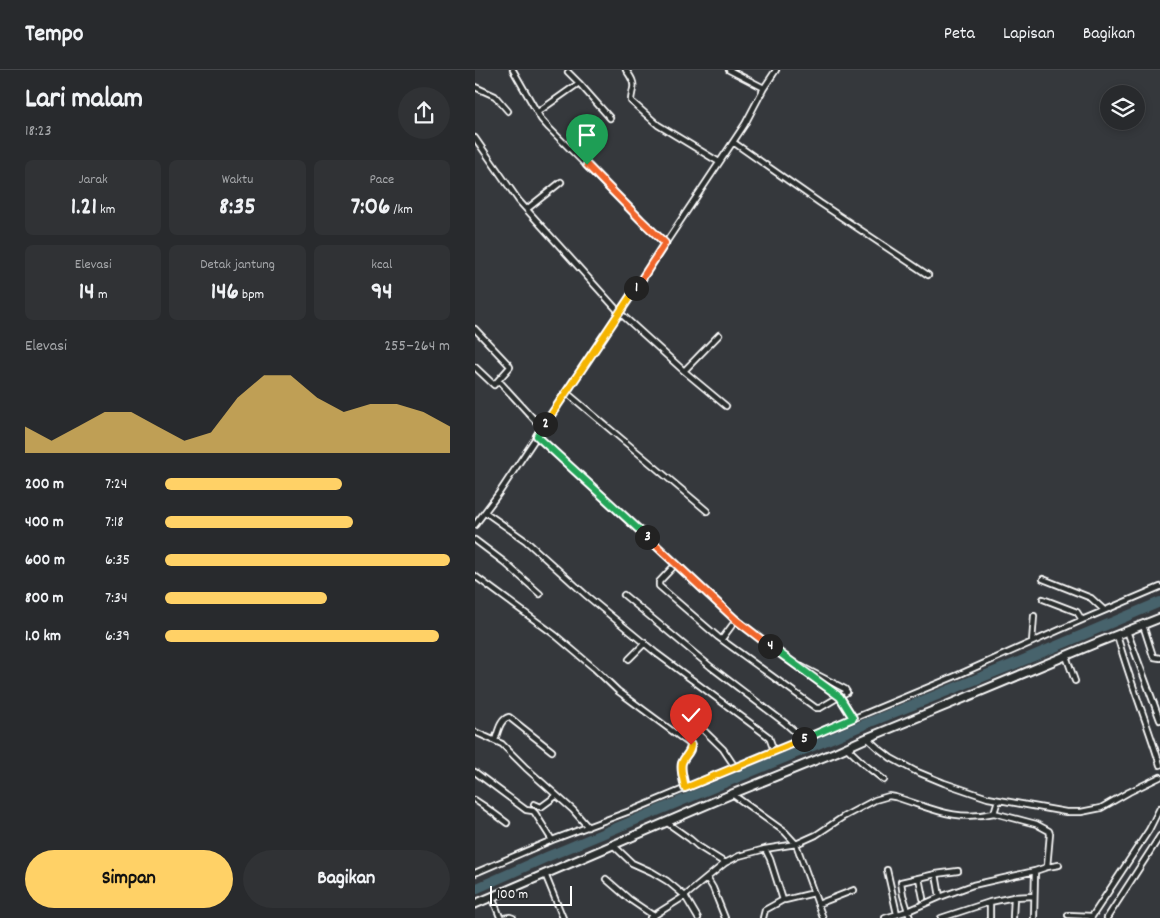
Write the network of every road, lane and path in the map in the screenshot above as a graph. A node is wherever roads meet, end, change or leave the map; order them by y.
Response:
1 (513, 70) edge
2 (626, 70) edge
3 (729, 70) edge
4 (776, 70) edge
5 (568, 72) dead end
6 (579, 83) junction
7 (475, 87) edge
8 (764, 88) junction
9 (508, 111) dead end
10 (538, 112) junction
11 (610, 118) dead end
12 (475, 138) edge
13 (733, 142) junction
14 (719, 162) junction
15 (561, 182) dead end
16 (527, 209) junction
17 (665, 243) junction
18 (928, 274) dead end
19 (619, 312) junction
20 (475, 329) edge
21 (719, 335) dead end
22 (475, 367) edge
23 (684, 371) junction
24 (499, 381) junction
25 (566, 392) junction
26 (726, 406) dead end
27 (542, 428) junction
28 (537, 436) junction
29 (707, 511) dead end
30 (485, 512) junction
31 (475, 525) edge
32 (475, 540) edge
33 (676, 564) junction
34 (475, 576) edge
35 (1043, 579) dead end
36 (1160, 587) edge
37 (540, 594) dead end
38 (624, 595) dead end
39 (1043, 599) dead end
40 (1104, 610) junction
41 (1034, 616) dead end
42 (1160, 618) edge
43 (736, 620) junction
44 (1082, 620) junction
45 (1143, 625) junction
46 (1122, 633) junction
47 (722, 639) junction
48 (1032, 642) junction
49 (645, 643) junction
50 (1067, 656) junction
51 (1160, 658) edge
52 (629, 659) dead end
53 (788, 660) junction
54 (1075, 681) dead end
55 (840, 697) junction
56 (680, 710) dead end
57 (1159, 717) edge
58 (853, 718) junction
59 (475, 732) edge
60 (867, 738) junction
61 (803, 739) junction
62 (495, 740) junction
63 (847, 748) junction
64 (552, 751) dead end
65 (774, 751) junction
66 (1160, 765) edge
67 (735, 767) junction
68 (475, 772) edge
69 (1160, 777) edge
70 (884, 780) dead end
71 (685, 788) junction
72 (732, 794) junction
73 (557, 796) junction
74 (475, 800) edge
75 (998, 800) junction
76 (534, 804) dead end
77 (1160, 808) edge
78 (994, 812) junction
79 (665, 822) junction
80 (507, 823) dead end
81 (588, 828) junction
82 (1160, 836) edge
83 (552, 840) junction
84 (796, 844) junction
85 (613, 845) junction
86 (765, 849) junction
87 (725, 863) junction
88 (1059, 865) dead end
89 (1047, 866) junction
90 (887, 870) dead end
91 (958, 871) dead end
92 (1035, 871) junction
93 (475, 872) edge
94 (545, 874) junction
95 (936, 874) junction
96 (606, 878) dead end
97 (707, 878) junction
98 (919, 878) junction
99 (854, 890) dead end
100 (814, 893) junction
101 (492, 896) junction
102 (685, 896) junction
103 (1034, 896) junction
104 (940, 897) junction
105 (1014, 897) junction
106 (923, 898) dead end
107 (783, 900) junction
108 (989, 902) junction
109 (475, 904) edge
110 (818, 904) junction
111 (908, 911) junction
112 (897, 914) junction
113 (1068, 915) dead end
114 (652, 917) edge
115 (891, 917) edge
116 (1092, 917) edge
117 (503, 918) edge
118 (513, 918) edge
119 (563, 918) edge
120 (698, 918) edge
121 (725, 918) edge
122 (763, 918) edge
123 (823, 918) edge
124 (885, 918) edge
125 (910, 918) edge
126 (941, 918) edge
127 (990, 918) edge
128 (1013, 918) edge
129 (1034, 918) edge
130 (1107, 918) edge

1 - 10 street
2 - 14 street
3 - 8 street
4 - 8 street
5 - 6 street
6 - 10 street
6 - 11 street
7 - 9 street
8 - 13 street
10 - 17 street
12 - 16 street
13 - 14 street
13 - 18 street
14 - 17 street
15 - 16 street
16 - 19 street
17 - 19 street
19 - 23 street
19 - 25 street
20 - 24 street
21 - 23 street
22 - 24 street
23 - 26 street
24 - 27 street
25 - 27 street
25 - 29 street
27 - 28 street
28 - 30 street
28 - 33 street
30 - 31 street
30 - 49 street
32 - 37 street
33 - 43 street
33 - 47 street
34 - 71 street
35 - 40 street
36 - 40 street
38 - 61 street
39 - 44 street
40 - 44 street
41 - 48 street
42 - 45 street
43 - 47 street
43 - 53 street
44 - 48 street
45 - 46 street
45 - 51 street
46 - 50 street
46 - 57 street
46 - 66 street
47 - 55 street
48 - 58 street
49 - 52 street
49 - 65 street
50 - 54 street
50 - 60 street
53 - 55 street
53 - 55 street
55 - 58 street
56 - 67 street
58 - 61 street
59 - 62 street
60 - 63 street
60 - 75 street
61 - 65 street
62 - 64 street
62 - 73 street
63 - 70 street
63 - 72 street
65 - 67 street
67 - 71 street
68 - 83 street
69 - 75 street
71 - 81 street
72 - 79 street
72 - 84 street
73 - 76 street
73 - 81 street
74 - 80 street
75 - 78 street
77 - 116 street
78 - 84 street
78 - 89 street
79 - 85 street
79 - 87 street
81 - 83 street
82 - 130 street
83 - 93 street
84 - 86 street
84 - 100 street
85 - 94 street
85 - 102 street
86 - 87 street
86 - 107 street
87 - 97 street
88 - 89 street
89 - 92 street
90 - 112 street
91 - 95 street
92 - 103 street
92 - 104 street
94 - 101 street
94 - 119 street
95 - 98 street
95 - 104 street
96 - 114 street
97 - 102 street
97 - 121 street
98 - 106 street
98 - 111 street
99 - 110 street
100 - 107 street
100 - 110 street
101 - 109 street
101 - 117 street
102 - 114 street
102 - 120 street
103 - 105 street
103 - 129 street
104 - 111 street
105 - 108 street
105 - 128 street
107 - 122 street
108 - 126 street
108 - 127 street
110 - 123 street
111 - 112 street
111 - 125 street
112 - 115 street
113 - 116 street
115 - 124 street
117 - 118 street

